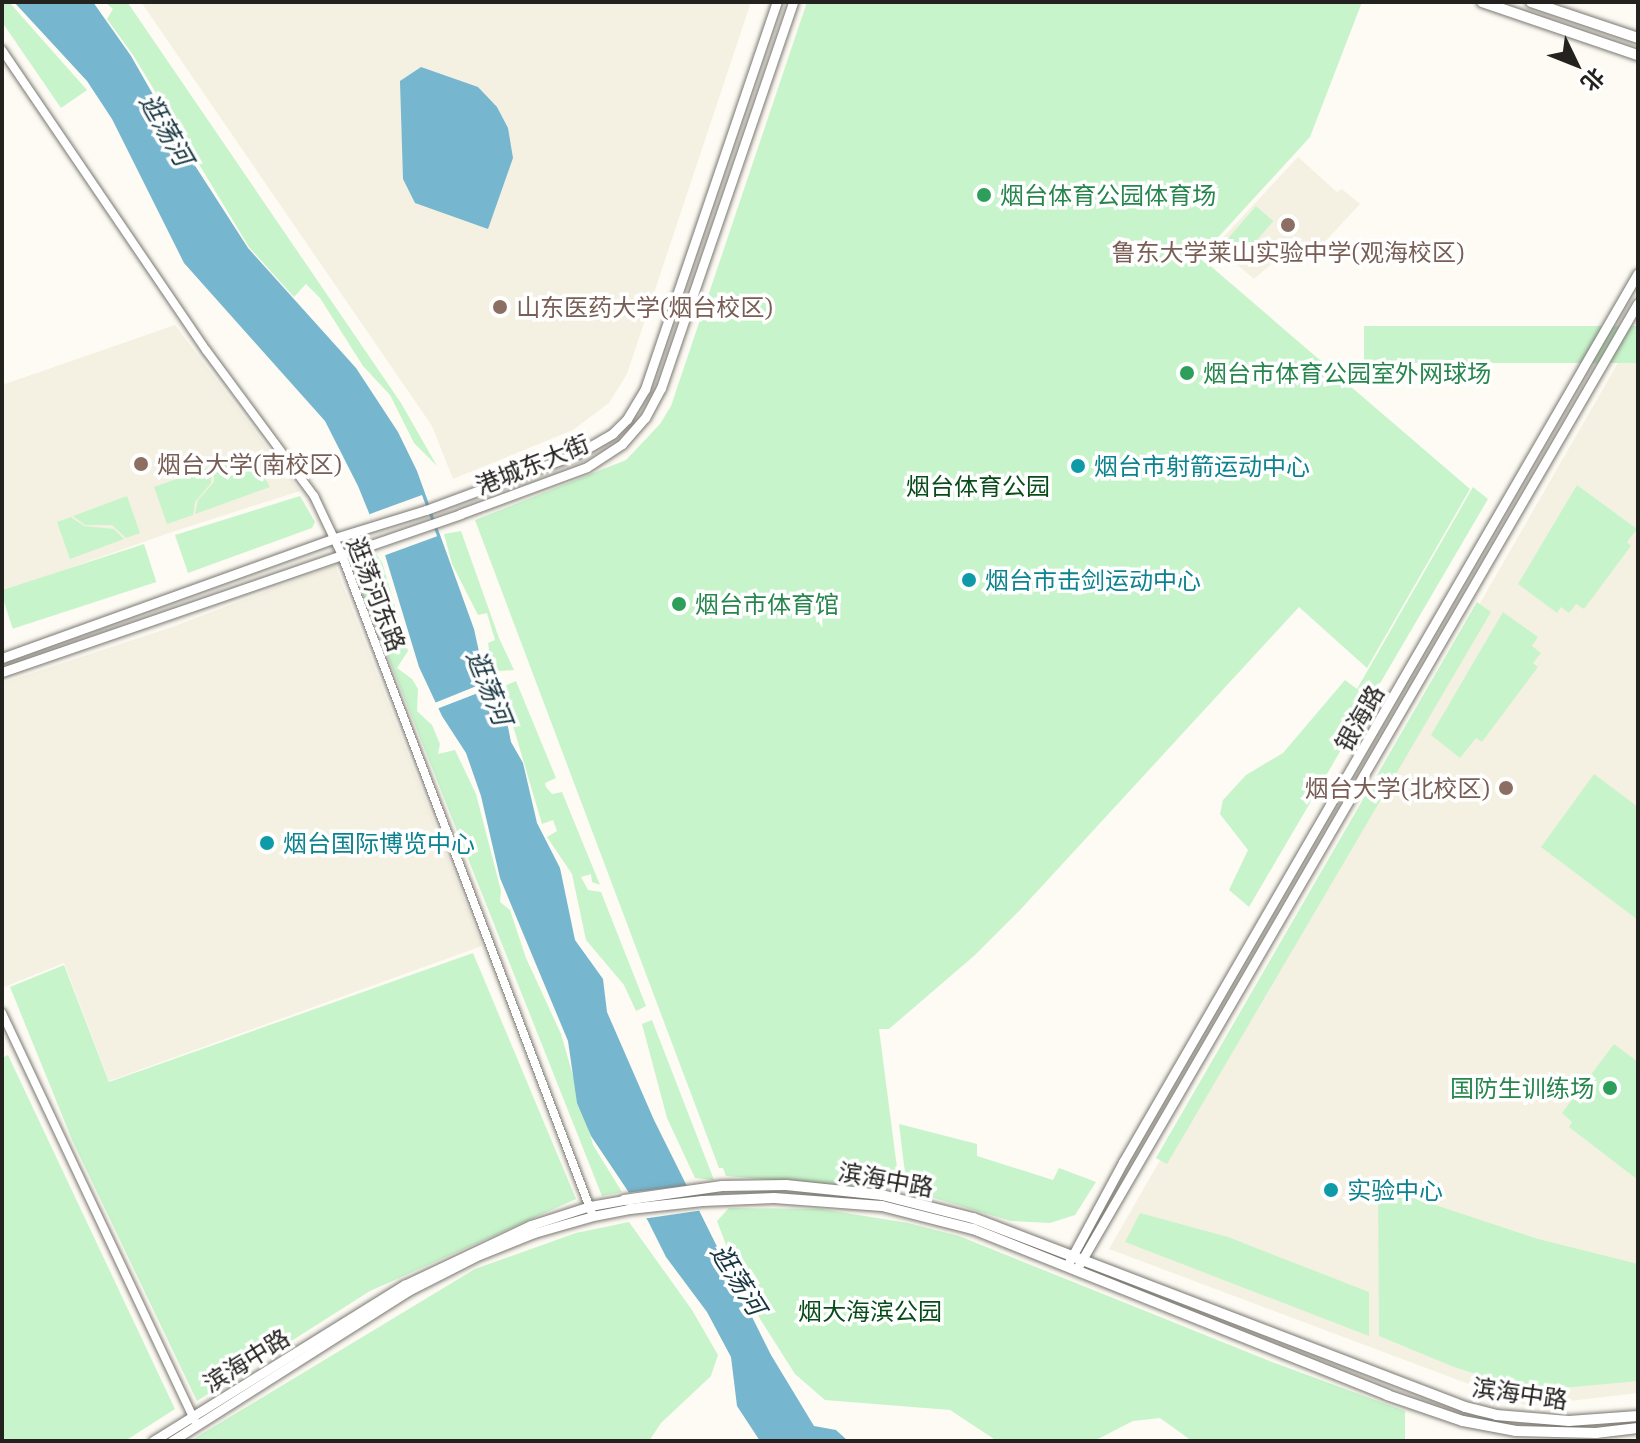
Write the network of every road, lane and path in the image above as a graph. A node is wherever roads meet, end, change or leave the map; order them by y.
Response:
1 (777, 2) edge
2 (793, 2) edge
3 (1482, 2) edge
4 (1531, 2) edge
5 (1496, 4) edge
6 (1638, 38) edge
7 (2, 50) edge
8 (1638, 55) edge
9 (1638, 273) edge
10 (1638, 303) edge
11 (335, 538) junction
12 (341, 553) junction
13 (179, 595) junction
14 (184, 608) junction
15 (2, 658) edge
16 (2, 672) edge
17 (2, 1013) edge
18 (627, 1205) junction
19 (591, 1211) junction
20 (1077, 1256) junction
21 (1071, 1268) junction
22 (1638, 1416) edge
23 (195, 1421) junction
24 (1638, 1428) edge
25 (153, 1441) edge
26 (172, 1441) edge

1 - 11 main road, 港城东大街
2 - 12 main road, 港城东大街
3 - 5 main road
4 - 6 main road
5 - 8 main road
7 - 11 street, 逛荡河东路
9 - 20 main road, 银海路
10 - 20 main road, 银海路
11 - 12 street, 逛荡河东路
11 - 13 main road, 港城东大街
12 - 14 main road, 港城东大街
12 - 19 street, 逛荡河东路
13 - 14 main road
13 - 15 main road, 港城东大街
14 - 16 main road, 港城东大街
17 - 23 street
18 - 19 main road, 滨海中路
18 - 20 main road, 滨海中路
18 - 21 main road, 滨海中路
19 - 23 main road, 滨海中路
20 - 21 main road, 银海路
20 - 22 main road, 滨海中路
21 - 24 main road, 滨海中路
23 - 25 main road, 滨海中路
23 - 26 main road, 滨海中路

